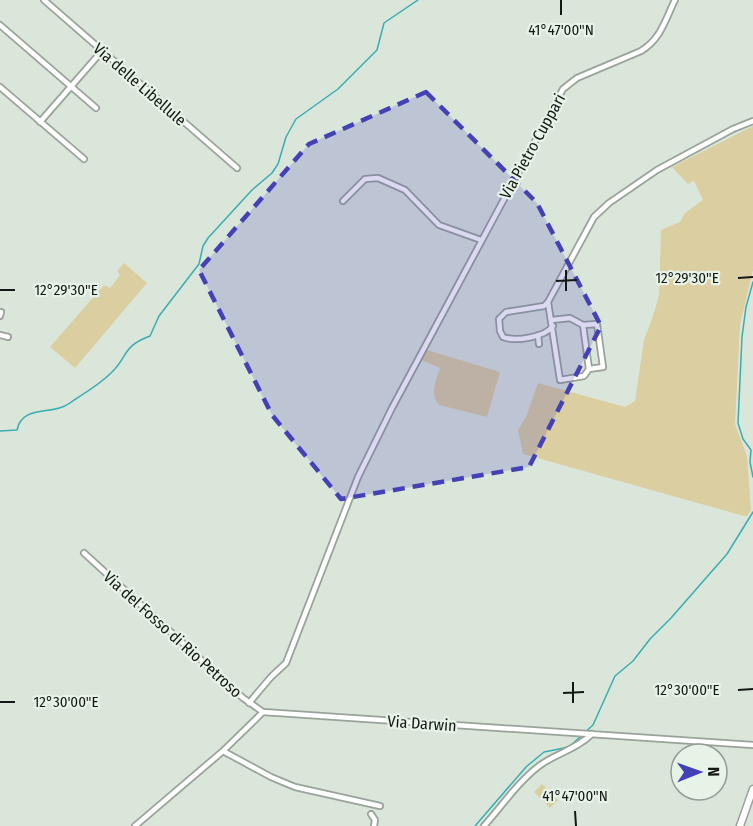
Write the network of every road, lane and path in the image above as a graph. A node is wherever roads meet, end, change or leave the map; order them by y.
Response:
1 (44, 0) edge
2 (675, 0) edge
3 (0, 25) edge
4 (102, 51) junction
5 (71, 86) junction
6 (0, 87) edge
7 (96, 108) dead end
8 (753, 121) edge
9 (40, 122) junction
10 (84, 159) dead end
11 (237, 168) dead end
12 (343, 201) dead end
13 (481, 240) junction
14 (548, 302) junction
15 (554, 322) junction
16 (583, 325) junction
17 (0, 335) edge
18 (538, 335) junction
19 (8, 337) dead end
20 (539, 344) dead end
21 (589, 369) junction
22 (84, 553) dead end
23 (249, 703) junction
24 (262, 712) junction
25 (592, 734) junction
26 (753, 745) edge
27 (223, 751) junction
28 (753, 789) edge
29 (380, 806) dead end
30 (371, 814) dead end
31 (135, 826) edge
32 (374, 826) edge
33 (484, 826) edge
34 (740, 826) edge

1 - 4 street, Via delle Libellule
2 - 13 street, Via Pietro Cuppari
3 - 5 street
4 - 5 street
4 - 11 street, Via delle Libellule
5 - 7 street
5 - 9 street
6 - 9 street
8 - 14 street
9 - 10 street
12 - 13 street
13 - 23 street, Via Pietro Cuppari
14 - 15 street
14 - 18 street
15 - 16 street
15 - 18 street
15 - 21 street
16 - 21 street
16 - 21 street
17 - 19 street
18 - 20 street
22 - 23 street, Via del Fosso di Rio Petroso
23 - 24 street, Via del Fosso di Rio Petroso
24 - 25 street, Via Darwin
24 - 27 street
25 - 26 street, Via Darwin
25 - 33 street
27 - 29 street
27 - 31 street
28 - 34 street
30 - 32 street

